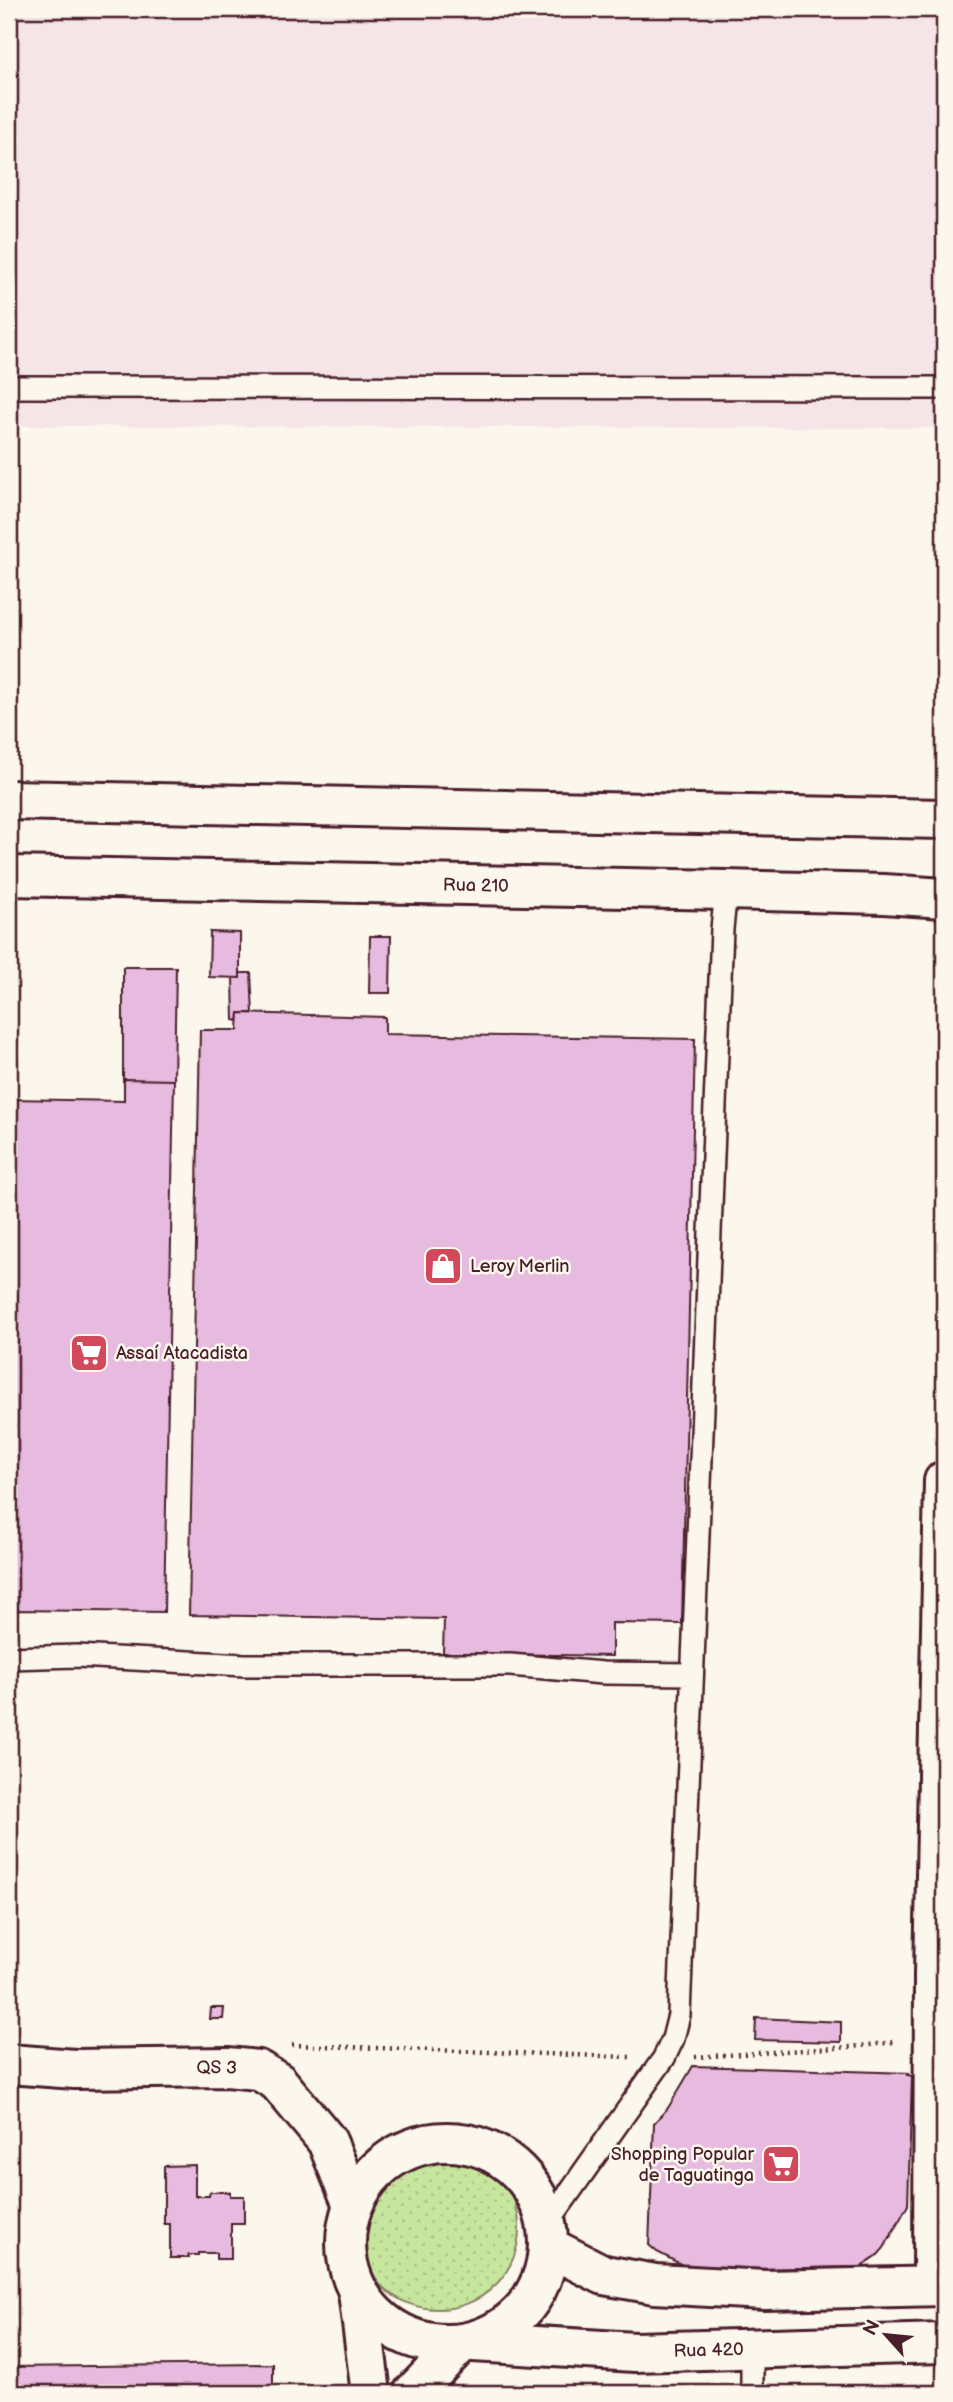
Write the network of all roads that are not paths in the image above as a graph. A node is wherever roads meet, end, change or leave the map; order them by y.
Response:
1 (9, 387) edge
2 (944, 388) edge
3 (9, 800) edge
4 (944, 819) edge
5 (9, 876) edge
6 (726, 890) junction
7 (944, 898) edge
8 (944, 1481) edge
9 (9, 1658) edge
10 (692, 1674) junction
11 (9, 2064) edge
12 (352, 2205) junction
13 (548, 2235) junction
14 (939, 2286) edge
15 (358, 2292) junction
16 (467, 2343) junction
17 (944, 2343) edge
18 (752, 2348) junction
19 (371, 2393) edge
20 (413, 2393) edge
21 (752, 2393) edge

1 - 2 lane
3 - 4 street
5 - 6 street, Rua 210
6 - 7 street, Rua 210
6 - 10 lane
8 - 14 street
9 - 10 lane
10 - 13 lane
11 - 12 street, QS 3
12 - 13 street
12 - 15 street
13 - 14 street
13 - 16 street
15 - 16 street
15 - 19 street
16 - 18 street, Rua 420
16 - 20 street
17 - 18 street, Rua 420
18 - 21 lane

